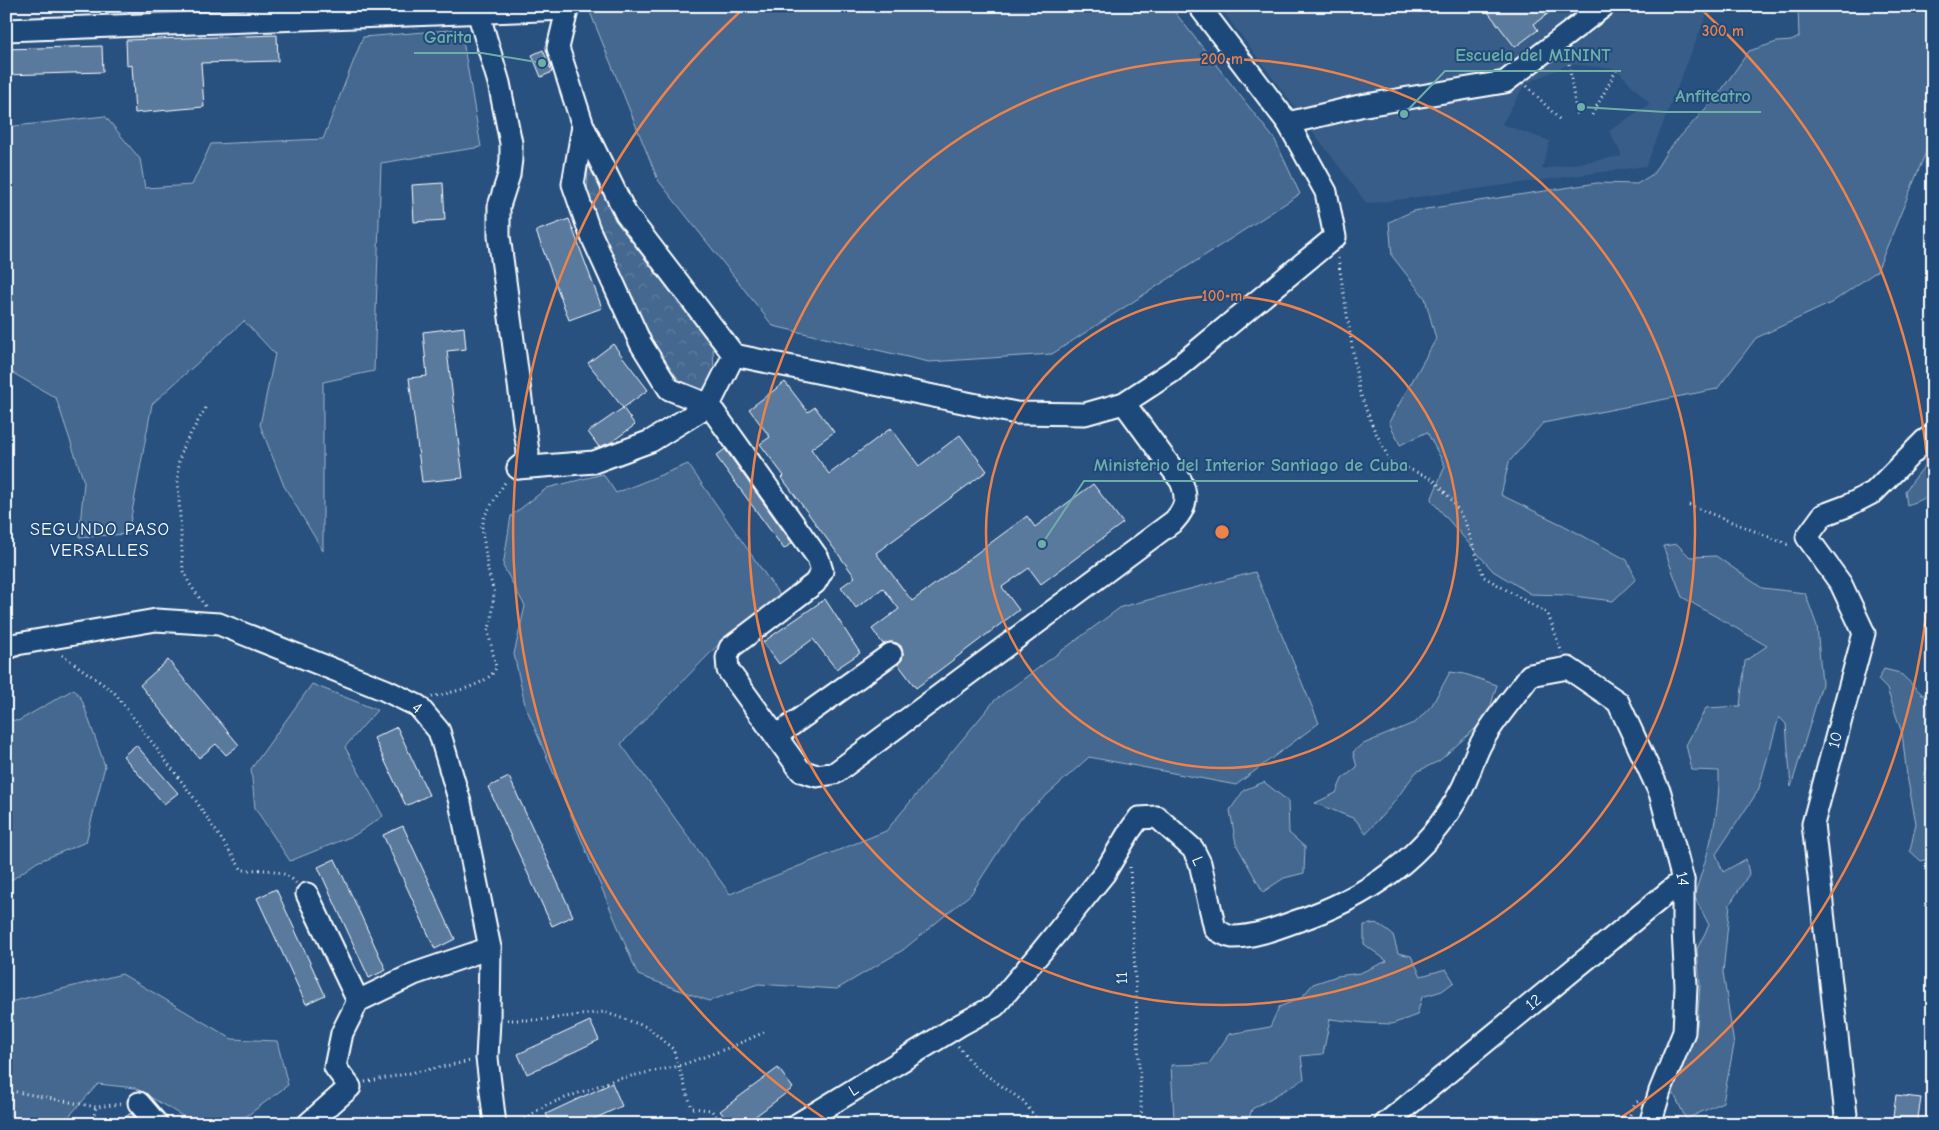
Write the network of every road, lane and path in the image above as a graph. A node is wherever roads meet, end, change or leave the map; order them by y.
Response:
1 (1199, 6) edge
2 (1604, 6) edge
3 (567, 8) edge
4 (478, 12) junction
5 (6, 30) edge
6 (1569, 64) dead end
7 (1617, 69) dead end
8 (1525, 84) dead end
9 (1592, 115) dead end
10 (1577, 118) dead end
11 (1561, 121) dead end
12 (1288, 123) junction
13 (583, 126) junction
14 (1335, 237) junction
15 (734, 355) junction
16 (1124, 403) junction
17 (709, 404) junction
18 (206, 407) dead end
19 (1933, 435) edge
20 (518, 468) junction
21 (1689, 506) dead end
22 (1808, 537) junction
23 (219, 624) junction
24 (41, 640) junction
25 (6, 649) edge
26 (891, 654) dead end
27 (1568, 668) junction
28 (418, 706) junction
29 (776, 736) junction
30 (1130, 860) dead end
31 (1684, 880) junction
32 (307, 894) joint
33 (490, 948) junction
34 (358, 1001) junction
35 (490, 1020) junction
36 (765, 1032) dead end
37 (939, 1038) junction
38 (487, 1058) junction
39 (679, 1066) junction
40 (350, 1087) junction
41 (6, 1090) edge
42 (139, 1103) joint
43 (96, 1107) junction
44 (92, 1124) edge
45 (157, 1124) edge
46 (308, 1124) edge
47 (495, 1124) edge
48 (516, 1124) edge
49 (723, 1124) edge
50 (798, 1124) edge
51 (1041, 1124) edge
52 (1142, 1124) edge
53 (1385, 1124) edge
54 (1650, 1124) edge
55 (1847, 1124) edge

1 - 12 street
2 - 12 street
3 - 4 street
3 - 13 street
4 - 5 street
4 - 20 street
6 - 10 path
7 - 9 path
8 - 11 path
12 - 14 street
13 - 15 street
13 - 17 street
14 - 16 street
14 - 27 path
15 - 16 street
15 - 17 street
16 - 29 street
17 - 20 street
17 - 29 street
18 - 23 path
19 - 22 street
20 - 28 path
21 - 22 path
22 - 55 street, 10
23 - 24 street, 4
23 - 28 street, 4
24 - 25 street, 4
24 - 32 path
26 - 29 street
27 - 31 street, 14
27 - 37 street, L
28 - 33 street, 4
30 - 52 path, 11
31 - 53 street, 12
31 - 54 street, 14
32 - 34 street
33 - 34 street
33 - 35 street, 4
34 - 40 street
35 - 38 street, 4
35 - 39 path
36 - 39 path
37 - 50 street, L
37 - 51 path
38 - 40 path
38 - 47 street, 4
39 - 48 path
39 - 49 path
40 - 46 street
41 - 43 path
42 - 43 path
42 - 45 street
43 - 44 path

